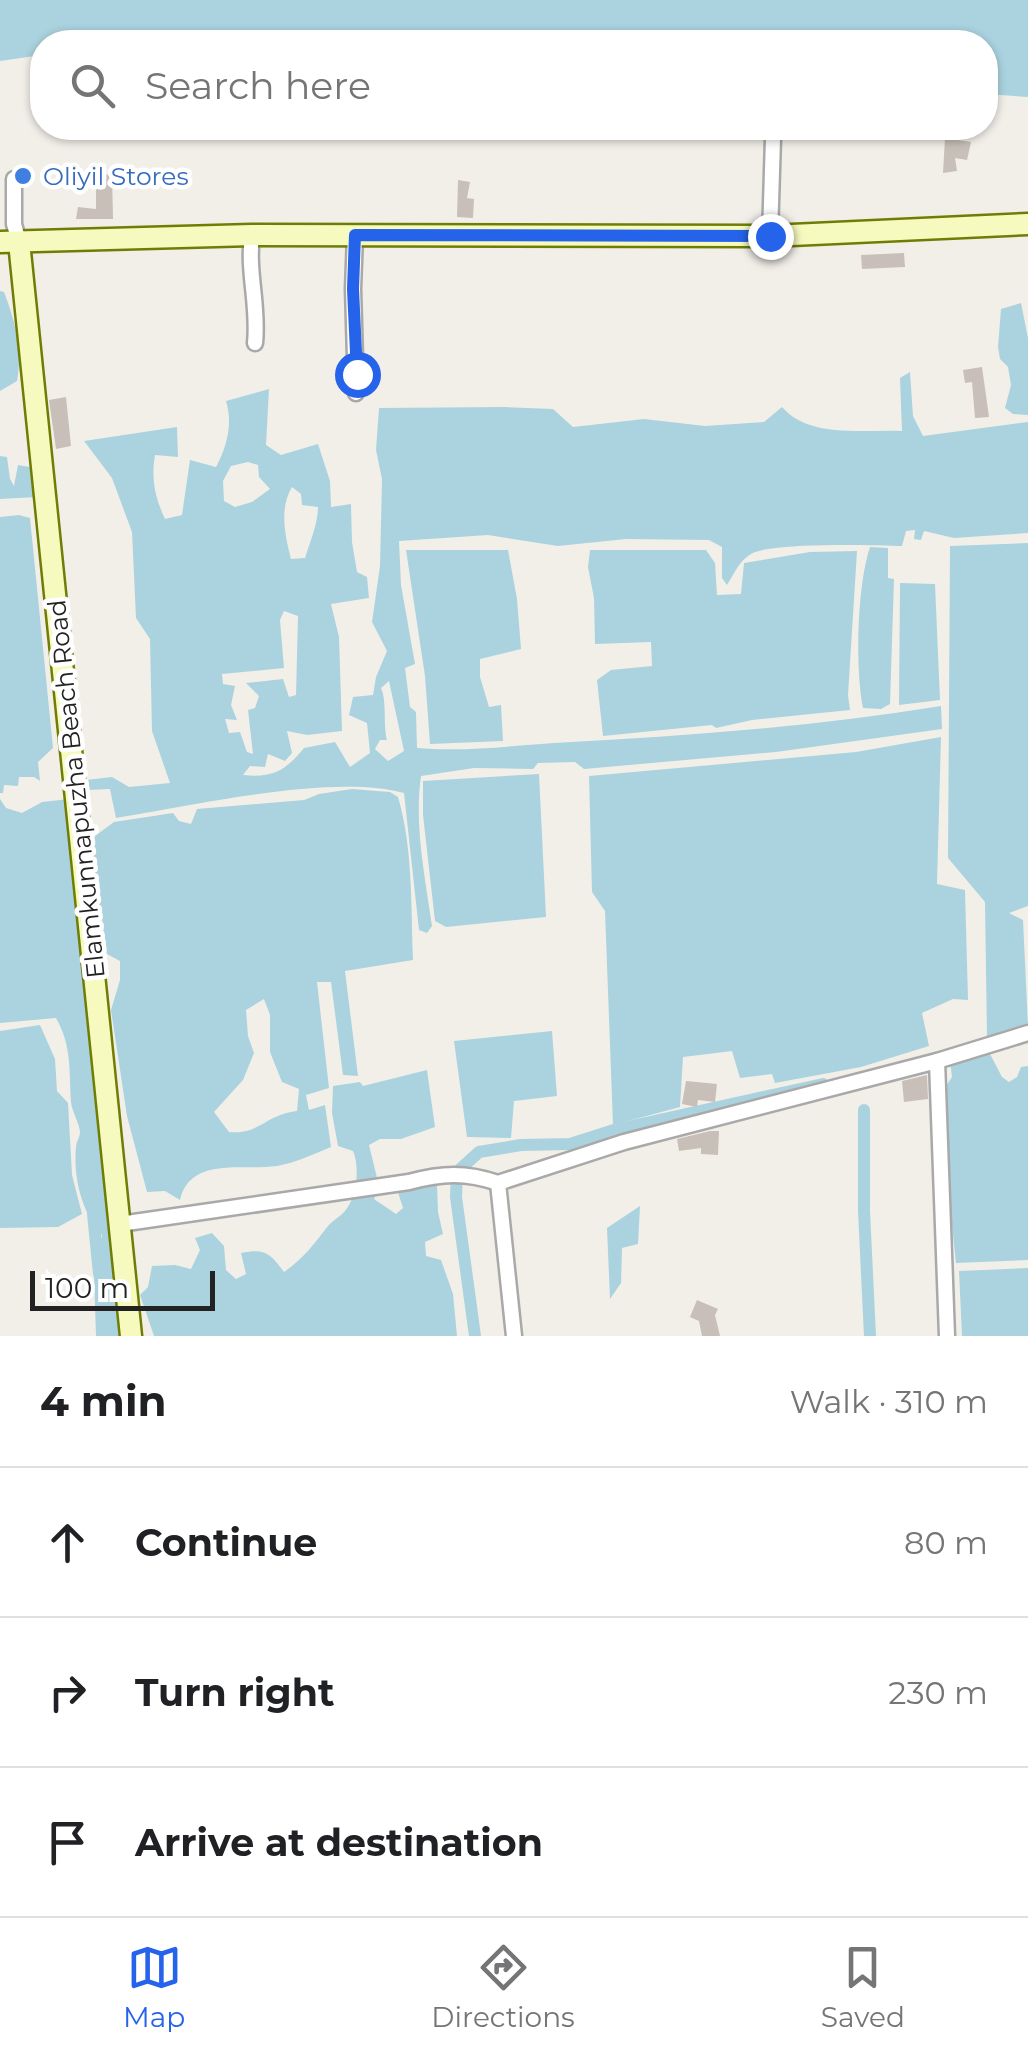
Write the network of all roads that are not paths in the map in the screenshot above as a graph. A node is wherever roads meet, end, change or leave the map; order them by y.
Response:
1 (773, 140) edge
2 (14, 179) dead end
3 (1028, 224) edge
4 (252, 235) junction
5 (355, 235) junction
6 (770, 236) junction
7 (9, 242) edge
8 (255, 343) dead end
9 (356, 393) dead end
10 (1028, 1033) edge
11 (937, 1060) junction
12 (498, 1183) junction
13 (120, 1224) junction
14 (131, 1336) edge
15 (514, 1336) edge
16 (947, 1336) edge

1 - 6 street
2 - 7 street
3 - 6 main road
4 - 5 main road
4 - 7 main road
4 - 8 street
5 - 6 main road
5 - 9 street
7 - 13 main road, Elamkunnapuzha Beach Road
10 - 11 street
11 - 12 street
11 - 16 street
12 - 13 street
12 - 15 street
13 - 14 main road, Elamkunnapuzha Beach Road

